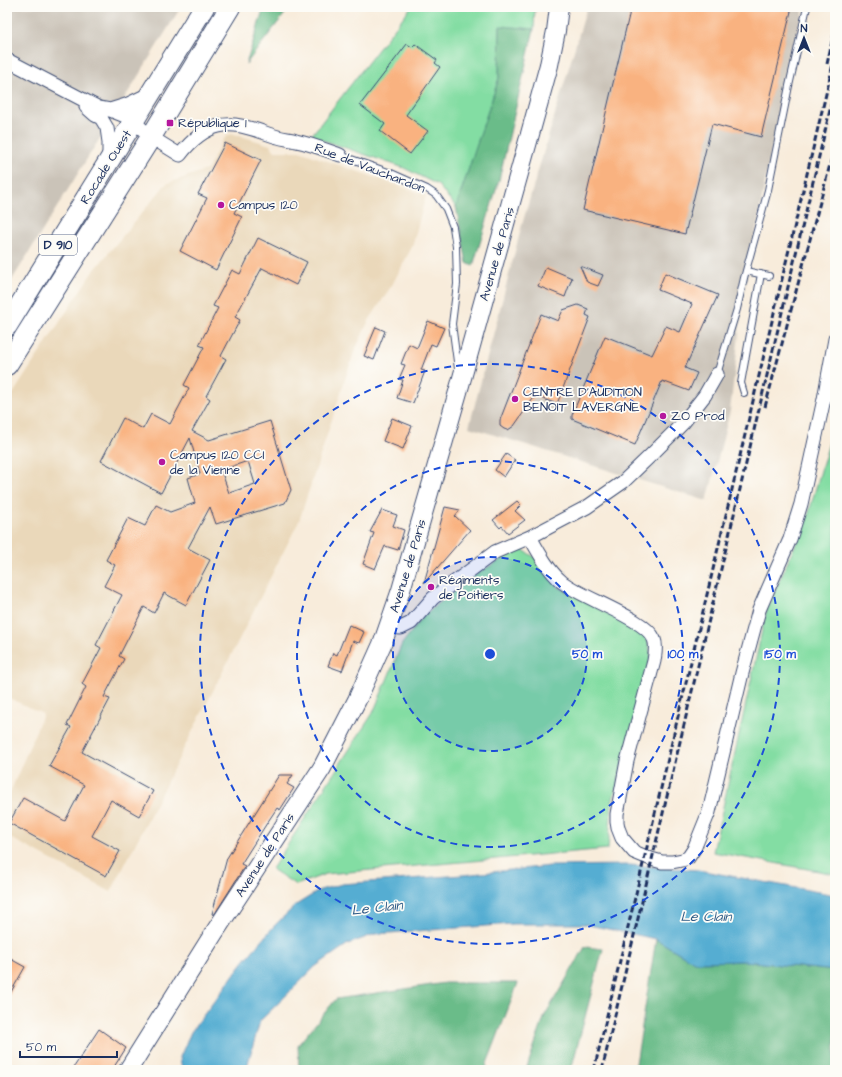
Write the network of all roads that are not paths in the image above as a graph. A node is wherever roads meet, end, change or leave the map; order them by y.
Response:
1 (204, 7) edge
2 (230, 7) edge
3 (559, 7) edge
4 (807, 7) edge
5 (7, 60) edge
6 (152, 93) junction
7 (105, 114) junction
8 (131, 126) junction
9 (151, 137) junction
10 (340, 155) joint
11 (108, 164) junction
12 (746, 271) junction
13 (761, 274) junction
14 (769, 276) dead end
15 (7, 326) edge
16 (835, 339) edge
17 (7, 365) edge
18 (717, 374) joint
19 (460, 385) junction
20 (744, 393) dead end
21 (530, 537) junction
22 (388, 627) junction
23 (128, 1070) edge

1 - 6 main road, Rocade Ouest / D 910
2 - 9 main road, Rocade Ouest / D 910
3 - 19 main road, Avenue de Paris
4 - 12 lane
5 - 7 street
6 - 7 street
6 - 8 main road, Rocade Ouest / D 910
7 - 8 street
7 - 11 street
8 - 9 street
8 - 11 main road, Rocade Ouest / D 910
9 - 10 street, Rue de Vauchardon
9 - 17 main road, D 910
10 - 19 lane, Rue de Vauchardon
11 - 15 main road, Rocade Ouest / D 910
12 - 13 lane
12 - 18 lane
13 - 14 lane
13 - 20 lane
16 - 21 street
18 - 21 street
19 - 22 main road, Avenue de Paris
21 - 22 street
22 - 23 main road, Avenue de Paris

